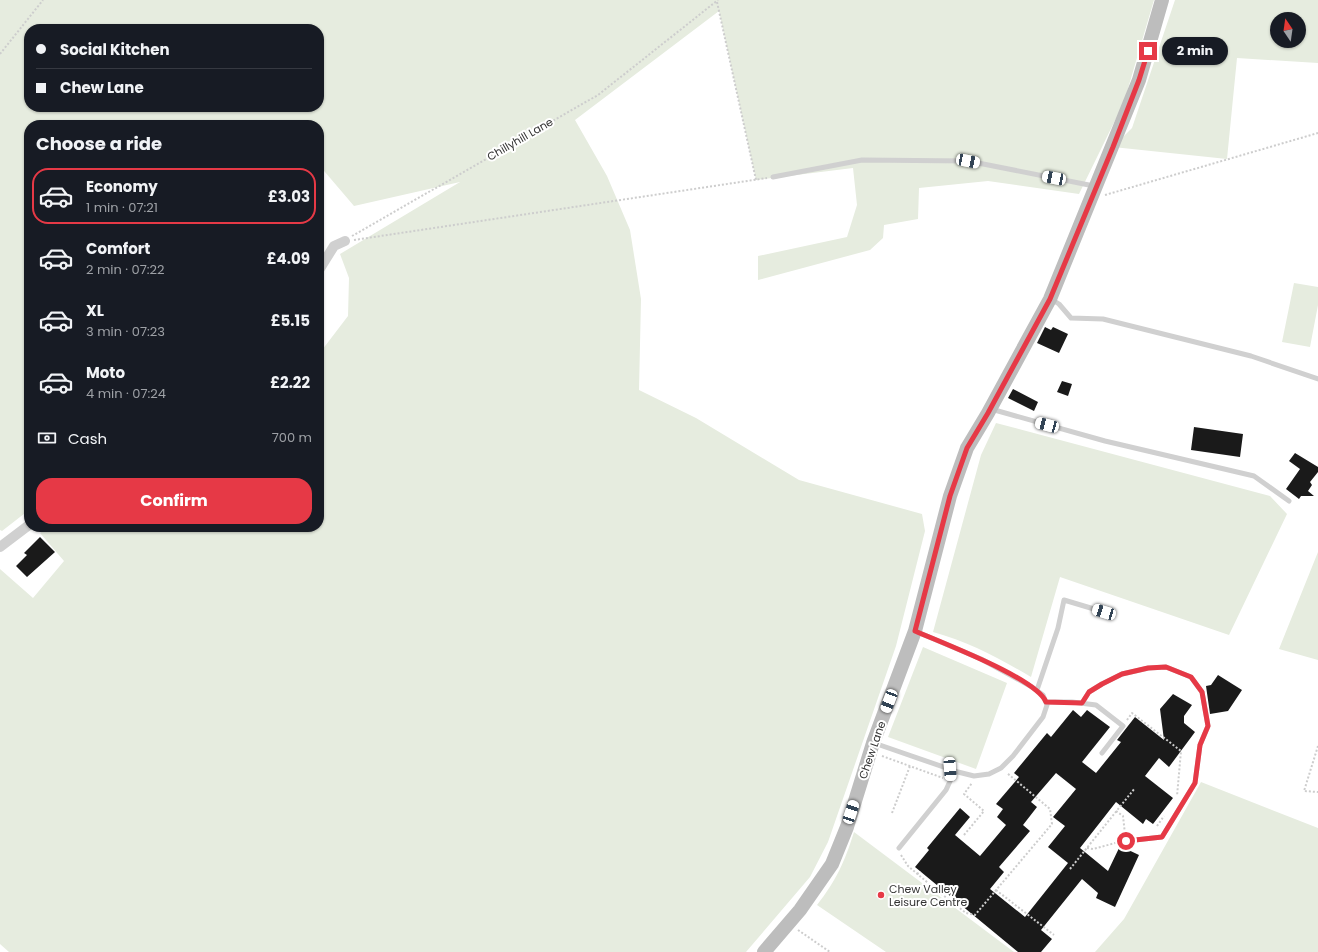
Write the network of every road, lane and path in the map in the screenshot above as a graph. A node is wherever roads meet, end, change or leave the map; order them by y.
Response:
1 (43, 0) edge
2 (717, 0) edge
3 (1162, 0) edge
4 (0, 54) edge
5 (1318, 133) edge
6 (773, 177) joint
7 (756, 180) junction
8 (1095, 192) junction
9 (345, 241) junction
10 (324, 262) edge
11 (1050, 299) junction
12 (1318, 378) edge
13 (990, 409) junction
14 (1288, 501) dead end
15 (24, 530) edge
16 (0, 547) edge
17 (1104, 612) dead end
18 (915, 631) junction
19 (1037, 690) junction
20 (1046, 702) junction
21 (1082, 703) junction
22 (1123, 726) junction
23 (1318, 746) edge
24 (872, 748) junction
25 (1102, 753) dead end
26 (910, 766) junction
27 (1001, 768) junction
28 (950, 769) junction
29 (974, 776) junction
30 (950, 781) junction
31 (1135, 788) dead end
32 (1318, 792) edge
33 (1177, 800) dead end
34 (1116, 811) junction
35 (892, 813) dead end
36 (1165, 815) dead end
37 (1157, 826) dead end
38 (964, 835) dead end
39 (1126, 841) junction
40 (899, 848) joint
41 (1087, 848) junction
42 (1070, 869) dead end
43 (921, 872) dead end
44 (917, 874) junction
45 (996, 890) junction
46 (789, 923) junction
47 (1054, 935) dead end
48 (764, 952) edge
49 (830, 952) edge

1 - 4 path
2 - 7 path
2 - 9 path, Chillyhill Lane
3 - 8 main road, Chew Lane
5 - 8 path
6 - 7 path
6 - 8 lane
7 - 9 path
8 - 11 main road, Chew Lane
9 - 10 street
11 - 12 lane
11 - 13 main road, Chew Lane
13 - 14 lane
13 - 18 main road, Chew Lane
15 - 16 street
17 - 19 lane
18 - 19 lane
18 - 24 main road, Chew Lane
19 - 20 lane
20 - 21 lane
20 - 27 lane
21 - 22 lane
21 - 39 lane
22 - 25 lane
22 - 33 path
23 - 32 path
24 - 26 path
24 - 28 lane
24 - 46 main road, Chew Lane
26 - 30 path
26 - 35 path
27 - 29 lane
27 - 45 path
28 - 29 lane
28 - 30 lane
29 - 38 path
30 - 40 lane
31 - 34 path
34 - 39 path
34 - 41 path
36 - 37 path
39 - 41 path
40 - 44 path
41 - 42 path
43 - 44 path
44 - 45 path
45 - 47 path
46 - 48 main road, Chew Lane
46 - 49 path

